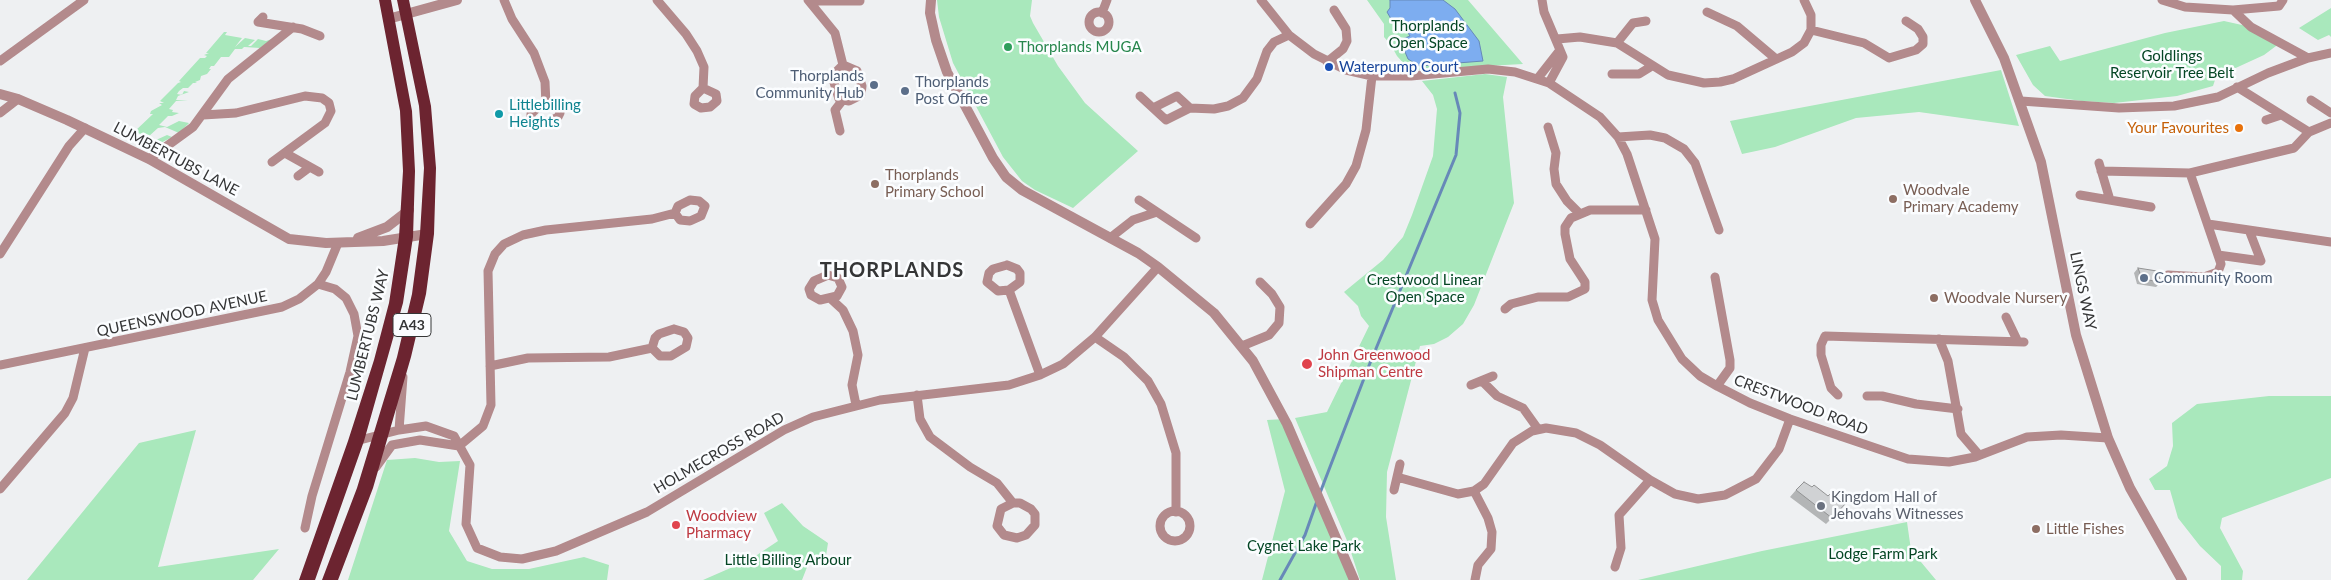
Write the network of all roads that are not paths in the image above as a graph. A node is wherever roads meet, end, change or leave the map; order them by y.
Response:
1 (84, 0) edge
2 (385, 0) edge
3 (403, 0) edge
4 (457, 0) edge
5 (504, 0) edge
6 (657, 0) edge
7 (808, 0) edge
8 (931, 0) edge
9 (1107, 0) edge
10 (1261, 0) edge
11 (1542, 0) edge
12 (1804, 0) edge
13 (1974, 0) edge
14 (2162, 0) edge
15 (2283, 0) edge
16 (860, 2) dead end
17 (1334, 10) dead end
18 (2233, 10) junction
19 (1707, 12) dead end
20 (1102, 13) dead end
21 (405, 15) junction
22 (263, 17) dead end
23 (388, 19) junction
24 (1646, 21) dead end
25 (1905, 21) dead end
26 (293, 27) junction
27 (1811, 30) junction
28 (320, 36) dead end
29 (1289, 36) junction
30 (1557, 39) junction
31 (1617, 43) junction
32 (1560, 50) junction
33 (2331, 53) edge
34 (1889, 58) junction
35 (2308, 58) junction
36 (1776, 60) junction
37 (0, 61) edge
38 (1327, 62) junction
39 (843, 65) junction
40 (1652, 66) junction
41 (1891, 68) dead end
42 (1612, 74) dead end
43 (1372, 76) junction
44 (1538, 78) junction
45 (1549, 83) junction
46 (2237, 87) junction
47 (703, 88) dead end
48 (0, 94) edge
49 (1140, 96) dead end
50 (18, 99) junction
51 (2311, 100) dead end
52 (842, 101) junction
53 (2021, 101) junction
54 (546, 105) dead end
55 (1153, 108) junction
56 (1190, 108) junction
57 (0, 113) edge
58 (2331, 113) edge
59 (203, 115) junction
60 (2281, 115) junction
61 (2266, 120) dead end
62 (2331, 123) edge
63 (1548, 127) dead end
64 (85, 128) junction
65 (840, 131) dead end
66 (2309, 132) junction
67 (1618, 137) junction
68 (285, 153) junction
69 (149, 159) junction
70 (272, 162) dead end
71 (310, 167) junction
72 (319, 172) dead end
73 (2190, 173) junction
74 (298, 176) dead end
75 (2080, 195) dead end
76 (1139, 200) dead end
77 (2110, 200) junction
78 (2151, 207) dead end
79 (409, 210) junction
80 (1646, 210) junction
81 (1157, 212) junction
82 (675, 213) dead end
83 (1579, 213) junction
84 (1310, 224) dead end
85 (2208, 224) junction
86 (1719, 230) dead end
87 (2249, 230) junction
88 (428, 234) junction
89 (406, 237) junction
90 (1110, 238) junction
91 (1196, 238) dead end
92 (2331, 242) edge
93 (338, 243) junction
94 (0, 254) edge
95 (2218, 255) junction
96 (1158, 267) junction
97 (2168, 274) dead end
98 (1715, 277) dead end
99 (1260, 282) dead end
100 (318, 284) junction
101 (1009, 290) dead end
102 (831, 299) dead end
103 (1505, 310) dead end
104 (2006, 317) dead end
105 (1095, 337) junction
106 (1939, 339) junction
107 (1242, 346) junction
108 (86, 348) junction
109 (652, 348) dead end
110 (404, 357) junction
111 (0, 366) edge
112 (490, 366) junction
113 (1040, 375) junction
114 (1493, 376) dead end
115 (1482, 381) junction
116 (1471, 386) dead end
117 (1716, 386) junction
118 (917, 395) junction
119 (1838, 395) dead end
120 (1867, 396) dead end
121 (856, 405) junction
122 (1958, 409) junction
123 (1790, 419) junction
124 (1538, 429) junction
125 (399, 430) junction
126 (382, 434) junction
127 (2108, 438) junction
128 (356, 441) junction
129 (458, 446) junction
130 (1979, 455) junction
131 (1400, 464) dead end
132 (1397, 477) junction
133 (1650, 480) junction
134 (365, 488) junction
135 (0, 489) edge
136 (1394, 490) dead end
137 (1474, 491) junction
138 (1013, 503) dead end
139 (1176, 512) dead end
140 (305, 528) dead end
141 (1616, 567) dead end
142 (307, 580) edge
143 (330, 580) edge
144 (1354, 580) edge
145 (1475, 580) edge
146 (2182, 580) edge

1 - 37 street
2 - 23 highway, LUMBERTUBS WAY / A43
3 - 21 highway, A43
4 - 21 street
5 - 54 street
6 - 47 street
7 - 16 street
7 - 39 street
8 - 90 street
9 - 20 street
10 - 29 street, CRESTWOOD ROAD
11 - 30 street
12 - 27 street
13 - 53 street, LINGS WAY
14 - 18 street
15 - 18 street
17 - 38 street
18 - 35 street
19 - 36 street
21 - 23 street
21 - 88 highway, A43
22 - 26 street
23 - 79 highway, LUMBERTUBS WAY / A43
24 - 31 street
25 - 34 street
26 - 28 street
26 - 59 street
27 - 34 street
27 - 36 street
29 - 38 street, CRESTWOOD ROAD
29 - 56 street
30 - 31 street
30 - 32 street
31 - 40 street
32 - 44 street
32 - 45 street
33 - 35 street
34 - 41 street
35 - 46 street
36 - 40 street
38 - 43 street, CRESTWOOD ROAD
39 - 52 street
39 - 52 street
40 - 42 street
43 - 44 street, CRESTWOOD ROAD
43 - 84 street
44 - 45 street, CRESTWOOD ROAD
45 - 67 street, CRESTWOOD ROAD
46 - 53 street
46 - 60 street
48 - 50 street, LUMBERTUBS LANE
49 - 55 street
50 - 57 street
50 - 64 street, LUMBERTUBS LANE
51 - 58 street
52 - 65 street
53 - 127 street, LINGS WAY
55 - 56 street
55 - 56 street
59 - 68 street
59 - 69 street
60 - 61 street
60 - 66 street
62 - 66 street
63 - 83 street
64 - 69 street, LUMBERTUBS LANE
64 - 94 street
66 - 73 street
67 - 80 street, CRESTWOOD ROAD
67 - 86 street
68 - 70 street
68 - 71 street
69 - 93 street, LUMBERTUBS LANE
71 - 72 street
71 - 74 street
73 - 77 street
73 - 85 street
75 - 77 street
76 - 81 street
77 - 78 street
79 - 89 highway, LUMBERTUBS WAY / A43
79 - 93 street
80 - 83 street
80 - 117 street, CRESTWOOD ROAD
81 - 90 street
81 - 91 street
82 - 112 street
83 - 103 street
85 - 87 street
85 - 95 street
87 - 92 street
87 - 95 street
88 - 89 street
88 - 110 highway, A43
89 - 93 street
89 - 128 highway, LUMBERTUBS WAY / A43
90 - 96 street
93 - 100 street, QUEENSWOOD AVENUE
95 - 97 street
96 - 105 street, HOLMECROSS ROAD
96 - 107 street
98 - 117 street
99 - 107 street
100 - 108 street, QUEENSWOOD AVENUE
100 - 140 street, LUMBERTUBS WAY
101 - 113 street
102 - 121 street
104 - 106 street
105 - 113 street, HOLMECROSS ROAD
105 - 139 street
106 - 119 street
106 - 122 street
107 - 144 street
108 - 111 street, QUEENSWOOD AVENUE
108 - 135 street
109 - 112 street
110 - 125 street
110 - 126 highway, A43
112 - 129 street
113 - 118 street, HOLMECROSS ROAD
114 - 115 street
115 - 116 street
115 - 124 street
117 - 123 street, CRESTWOOD ROAD
118 - 121 street, HOLMECROSS ROAD
118 - 138 street
120 - 122 street
121 - 129 street, HOLMECROSS ROAD
122 - 130 street
123 - 130 street, CRESTWOOD ROAD
123 - 133 street
124 - 133 street
124 - 137 street
125 - 126 street, HOLMECROSS ROAD
125 - 129 street, HOLMECROSS ROAD
126 - 128 street, HOLMECROSS ROAD
126 - 134 highway, A43
127 - 130 street, CRESTWOOD ROAD
127 - 146 street, LINGS WAY
128 - 142 highway, LUMBERTUBS WAY / A43
129 - 134 street
131 - 132 street
132 - 136 street
132 - 137 street
133 - 141 street
134 - 143 highway, A43
137 - 145 street

